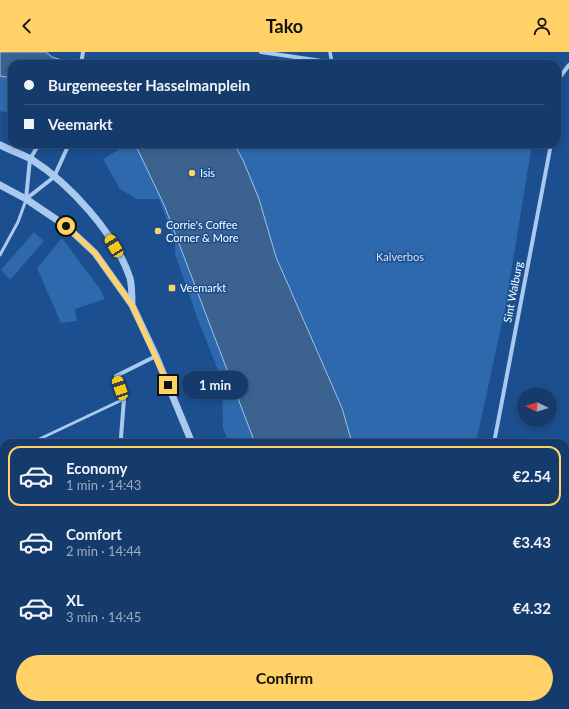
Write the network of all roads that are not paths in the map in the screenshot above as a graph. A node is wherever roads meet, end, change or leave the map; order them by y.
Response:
1 (261, 52) edge
2 (313, 60) edge
3 (569, 65) edge
4 (561, 76) edge
5 (0, 145) edge
6 (37, 148) edge
7 (67, 148) edge
8 (550, 148) edge
9 (30, 159) junction
10 (54, 177) junction
11 (0, 185) edge
12 (26, 198) junction
13 (1, 251) edge
14 (0, 255) edge
15 (132, 305) junction
16 (156, 356) junction
17 (124, 399) junction
18 (39, 439) edge
19 (122, 439) edge
20 (190, 439) edge
21 (495, 439) edge

1 - 2 street
3 - 4 street
5 - 9 street
6 - 9 street
7 - 10 street
8 - 21 street, Sint Walburg
9 - 10 street
9 - 12 street
10 - 12 street
10 - 15 street
11 - 12 street
12 - 13 lane
12 - 15 street
13 - 14 lane
15 - 16 street
16 - 17 street
16 - 20 street
17 - 18 lane
17 - 19 street

